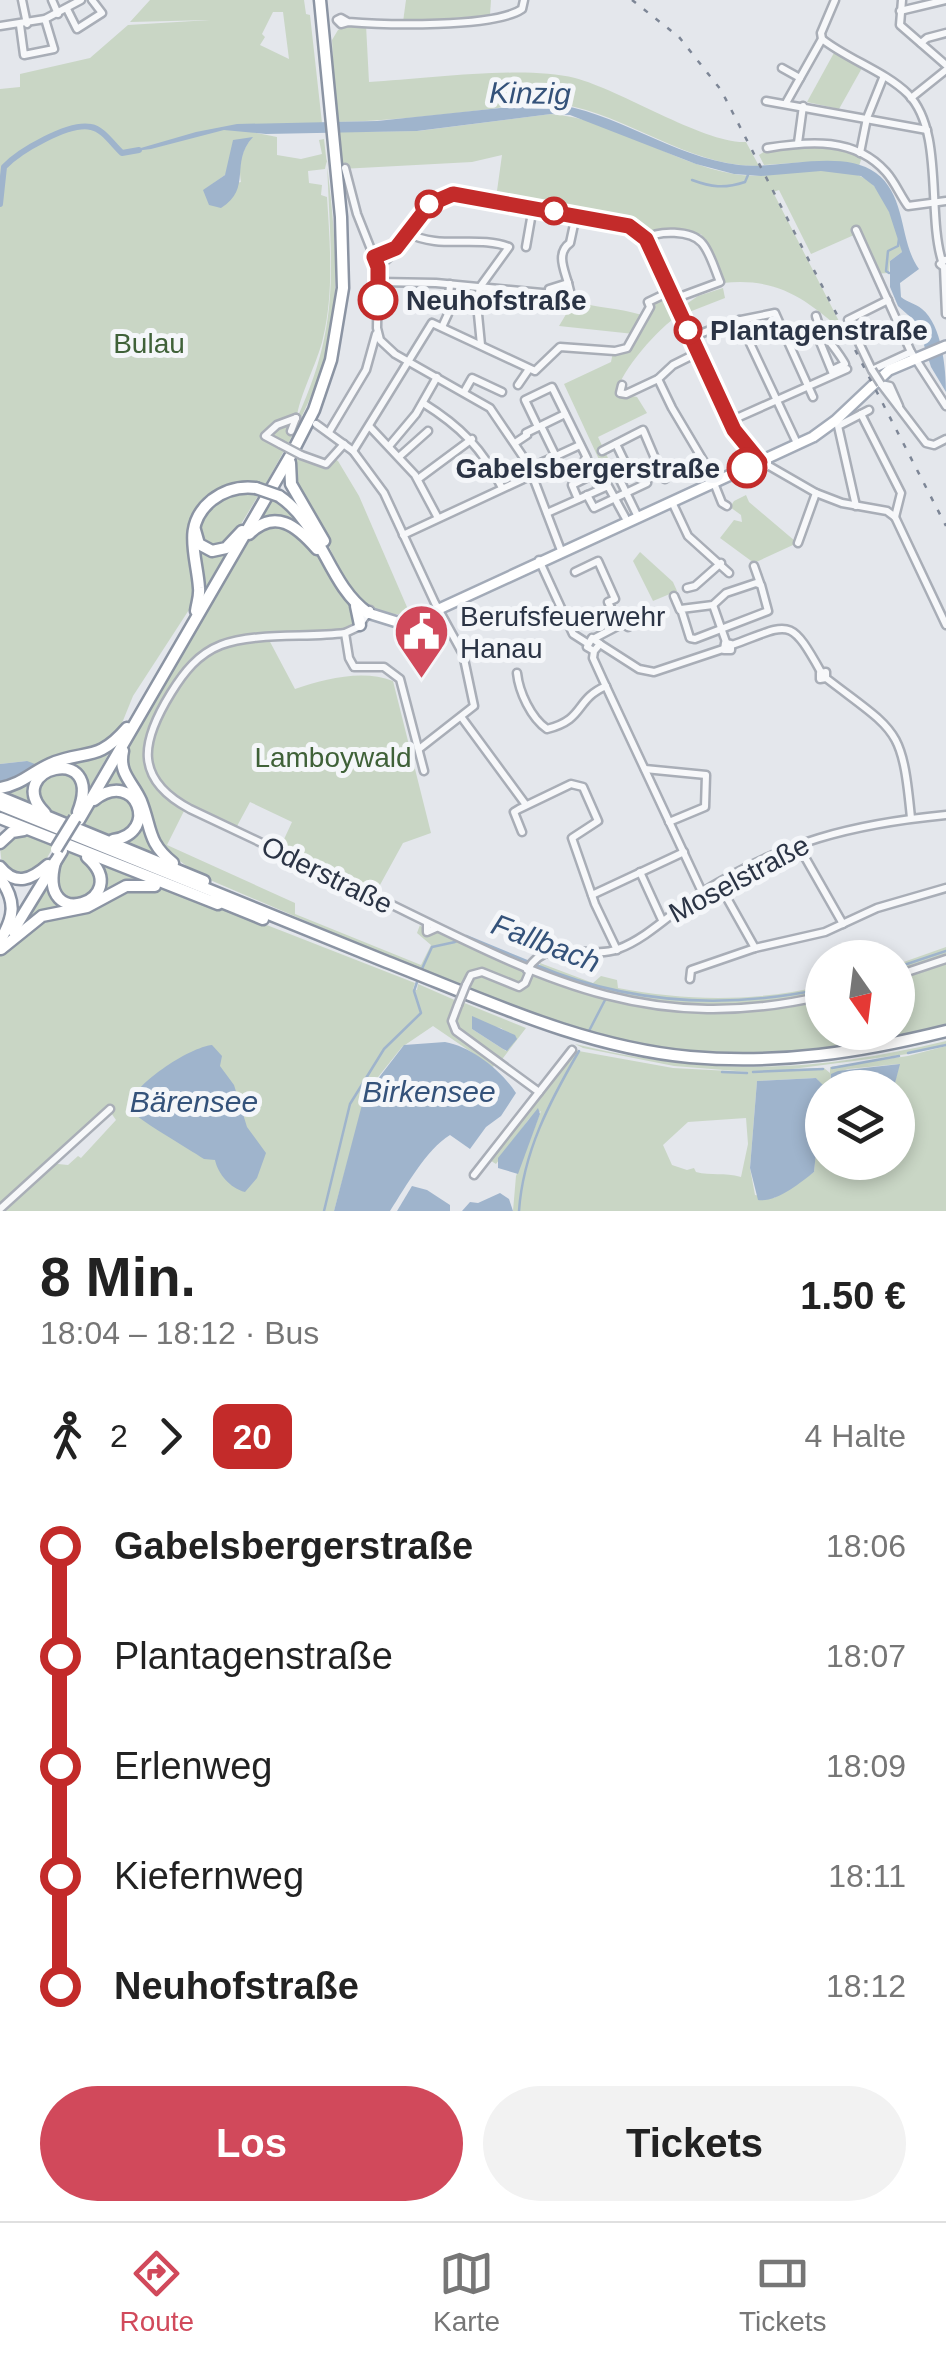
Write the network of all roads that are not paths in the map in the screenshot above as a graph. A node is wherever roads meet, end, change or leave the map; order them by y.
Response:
1 (22, 0) edge
2 (52, 0) edge
3 (82, 0) edge
4 (92, 0) edge
5 (318, 0) edge
6 (524, 0) edge
7 (835, 0) edge
8 (902, 0) edge
9 (946, 0) edge
10 (67, 9) junction
11 (900, 11) junction
12 (58, 14) junction
13 (45, 19) junction
14 (348, 22) dead end
15 (24, 24) junction
16 (0, 26) edge
17 (946, 33) edge
18 (822, 39) junction
19 (921, 43) junction
20 (946, 67) edge
21 (782, 68) dead end
22 (800, 78) junction
23 (883, 78) junction
24 (910, 98) junction
25 (766, 101) dead end
26 (786, 103) junction
27 (803, 106) junction
28 (868, 118) junction
29 (927, 130) junction
30 (798, 143) junction
31 (332, 144) junction
32 (767, 148) dead end
33 (860, 153) junction
34 (344, 168) dead end
35 (946, 201) edge
36 (932, 202) junction
37 (533, 207) junction
38 (576, 215) junction
39 (856, 230) dead end
40 (408, 233) junction
41 (646, 239) junction
42 (526, 247) dead end
43 (396, 248) junction
44 (375, 256) junction
45 (944, 264) edge
46 (378, 267) junction
47 (378, 282) junction
48 (450, 284) junction
49 (480, 287) junction
50 (672, 295) junction
51 (888, 300) junction
52 (946, 304) edge
53 (946, 314) edge
54 (816, 316) dead end
55 (739, 320) junction
56 (442, 327) junction
57 (377, 328) junction
58 (692, 338) junction
59 (829, 338) junction
60 (481, 346) junction
61 (944, 347) edge
62 (699, 352) junction
63 (917, 355) junction
64 (408, 361) junction
65 (847, 369) dead end
66 (530, 370) junction
67 (872, 370) junction
68 (833, 372) junction
69 (437, 377) junction
70 (658, 379) junction
71 (518, 384) dead end
72 (622, 385) dead end
73 (808, 385) junction
74 (464, 392) junction
75 (502, 392) dead end
76 (813, 397) dead end
77 (776, 400) junction
78 (854, 402) junction
79 (423, 403) junction
80 (946, 406) edge
81 (565, 414) junction
82 (730, 421) junction
83 (316, 424) dead end
84 (539, 427) junction
85 (370, 428) junction
86 (291, 431) dead end
87 (428, 431) dead end
88 (329, 432) junction
89 (946, 439) edge
90 (472, 440) junction
91 (796, 441) junction
92 (515, 443) junction
93 (344, 444) junction
94 (580, 444) junction
95 (616, 444) junction
96 (390, 445) junction
97 (569, 450) junction
98 (602, 450) dead end
99 (353, 451) junction
100 (296, 454) junction
101 (400, 456) junction
102 (556, 456) junction
103 (762, 459) junction
104 (543, 462) junction
105 (575, 463) dead end
106 (562, 469) dead end
107 (531, 471) junction
108 (592, 474) junction
109 (549, 475) dead end
110 (630, 476) junction
111 (418, 479) junction
112 (665, 479) dead end
113 (715, 481) junction
114 (502, 488) junction
115 (600, 490) junction
116 (626, 492) junction
117 (816, 493) junction
118 (587, 495) junction
119 (615, 498) junction
120 (578, 500) junction
121 (672, 502) junction
122 (727, 506) dead end
123 (856, 506) junction
124 (547, 513) junction
125 (638, 516) junction
126 (624, 517) dead end
127 (895, 517) junction
128 (438, 518) junction
129 (195, 524) junction
130 (403, 534) junction
131 (242, 537) junction
132 (798, 543) dead end
133 (561, 551) junction
134 (540, 562) junction
135 (721, 564) junction
136 (333, 566) junction
137 (754, 566) dead end
138 (575, 572) dead end
139 (729, 573) dead end
140 (342, 581) junction
141 (761, 584) junction
142 (687, 588) dead end
143 (674, 596) dead end
144 (354, 600) junction
145 (713, 606) junction
146 (196, 611) junction
147 (369, 611) junction
148 (680, 611) junction
149 (440, 612) junction
150 (360, 625) junction
151 (946, 625) edge
152 (722, 630) junction
153 (345, 633) junction
154 (597, 645) junction
155 (727, 645) junction
156 (517, 672) dead end
157 (606, 686) junction
158 (462, 718) junction
159 (131, 723) junction
160 (128, 736) junction
161 (419, 749) junction
162 (644, 769) junction
163 (424, 771) dead end
164 (0, 788) edge
165 (0, 797) edge
166 (526, 805) junction
167 (0, 812) edge
168 (79, 815) junction
169 (50, 816) junction
170 (946, 816) edge
171 (911, 818) junction
172 (669, 822) junction
173 (28, 830) junction
174 (522, 832) dead end
175 (108, 840) junction
176 (0, 843) edge
177 (798, 845) junction
178 (81, 852) junction
179 (684, 852) junction
180 (52, 863) junction
181 (0, 867) edge
182 (179, 870) junction
183 (640, 872) junction
184 (0, 878) edge
185 (719, 884) junction
186 (946, 888) edge
187 (182, 891) junction
188 (702, 892) junction
189 (592, 895) junction
190 (248, 909) junction
191 (662, 920) junction
192 (843, 924) junction
193 (0, 942) edge
194 (755, 948) junction
195 (0, 950) edge
196 (617, 950) junction
197 (946, 959) edge
198 (534, 965) junction
199 (915, 969) edge
200 (690, 979) dead end
201 (805, 999) edge
202 (946, 1034) edge
203 (572, 1050) dead end
204 (539, 1092) junction
205 (109, 1109) dead end
206 (474, 1176) dead end
207 (0, 1210) edge

1 - 15 street
2 - 12 street
3 - 10 street
4 - 10 street
5 - 31 highway
6 - 14 street
7 - 18 street
8 - 11 street
9 - 11 street
10 - 12 street
11 - 19 street
12 - 13 street
13 - 15 street
13 - 15 street
15 - 16 street
17 - 19 street
18 - 22 street
18 - 23 street
19 - 20 street
20 - 24 street
21 - 22 street
22 - 26 street
23 - 24 street
23 - 28 street
24 - 29 street
25 - 26 street
26 - 27 street
27 - 28 street
27 - 30 street
28 - 29 street
28 - 33 street
29 - 36 street
30 - 32 street
30 - 33 street
31 - 100 highway
31 - 131 highway
33 - 36 street
34 - 44 street
35 - 36 street
36 - 45 street
37 - 38 street
37 - 40 street
37 - 42 street
38 - 41 street
38 - 49 street
39 - 51 street
40 - 43 street
40 - 49 street
41 - 50 street
41 - 50 street
43 - 44 street
43 - 46 street
44 - 46 street
45 - 52 street
46 - 47 street
47 - 48 street
47 - 57 street
48 - 49 street
48 - 56 street
49 - 60 street
50 - 58 street
50 - 66 street
51 - 63 street
51 - 67 street
52 - 53 street
54 - 59 street
55 - 58 street
55 - 73 street
55 - 77 street
56 - 60 street
56 - 64 street
57 - 64 street
57 - 88 street
58 - 62 street
59 - 68 street
59 - 68 street
60 - 66 street
61 - 63 main road
62 - 70 street
62 - 82 street
63 - 67 street
63 - 78 main road
63 - 80 street
64 - 69 street
64 - 85 street
65 - 68 street
66 - 71 street
67 - 89 street, bridge
68 - 73 street
69 - 74 street
69 - 79 street
70 - 72 street
70 - 113 street
73 - 76 street
73 - 77 street
74 - 75 street
74 - 92 street
77 - 82 street
77 - 91 street
78 - 91 main road
78 - 103 main road
79 - 90 street
79 - 96 street
81 - 84 street
81 - 84 street
81 - 94 street
82 - 103 street
83 - 88 street
84 - 92 street
84 - 102 street
85 - 96 street
85 - 99 street
86 - 100 street, bridge
87 - 101 street
88 - 93 street
90 - 111 street
90 - 114 street
91 - 103 main road
92 - 107 street
93 - 99 street
93 - 100 street
94 - 97 street
94 - 108 street
95 - 98 street
95 - 110 street
95 - 110 street
96 - 101 street
97 - 102 street
97 - 105 street
99 - 130 street
100 - 131 highway
100 - 136 highway
101 - 111 street
102 - 104 street
102 - 106 street
103 - 113 main road
103 - 117 street
104 - 107 street
104 - 109 street
107 - 114 street
107 - 124 street
108 - 115 street
108 - 120 street
110 - 116 street
111 - 128 street
112 - 116 street
113 - 121 main road
113 - 122 street
113 - 125 main road
114 - 128 street
115 - 118 street
115 - 119 street
116 - 119 street
116 - 125 street
117 - 123 street
117 - 132 street
118 - 119 street
118 - 120 street
119 - 126 street
120 - 124 street
121 - 125 main road
121 - 135 street
123 - 127 street
123 - 127 street
124 - 133 street
125 - 133 main road
127 - 151 street
128 - 130 street
129 - 131 highway
129 - 136 highway, bridge
129 - 146 highway
130 - 149 street
131 - 136 highway
131 - 146 highway
131 - 160 highway
133 - 134 main road
134 - 149 main road
134 - 154 street
135 - 139 street
135 - 142 street
136 - 140 highway
137 - 141 street
138 - 154 street
140 - 144 highway
140 - 147 highway
141 - 145 street
141 - 152 street
143 - 148 street
144 - 147 highway
144 - 150 highway
145 - 148 street
145 - 152 street
146 - 159 highway
147 - 149 main road
147 - 150 street, Oderstraße
148 - 152 street
149 - 158 street
150 - 153 street, Oderstraße
152 - 155 street
153 - 161 street
153 - 198 street, Oderstraße
154 - 155 street
154 - 157 street
155 - 171 street
156 - 157 street
157 - 162 street
158 - 161 street
158 - 166 street
159 - 164 highway
159 - 168 highway
160 - 168 highway
160 - 182 highway
161 - 163 street
162 - 172 street
162 - 172 street
165 - 169 highway
166 - 174 street
166 - 189 street
167 - 173 highway
167 - 190 highway
168 - 169 highway
168 - 175 highway
168 - 180 highway, bridge
169 - 175 highway
170 - 171 street, Moselstraße
171 - 177 street, Moselstraße
172 - 179 street
173 - 176 highway
173 - 178 highway
175 - 182 highway
177 - 185 street, Moselstraße
177 - 192 street
178 - 180 highway
178 - 187 highway
179 - 183 street
179 - 188 street
180 - 181 highway
180 - 193 highway
180 - 195 highway
182 - 190 highway
183 - 189 street
183 - 191 street
184 - 193 highway
185 - 188 street, Moselstraße
185 - 194 street
186 - 192 street
187 - 190 highway
187 - 195 highway
188 - 191 street, Moselstraße
189 - 196 street
190 - 202 highway
191 - 196 street, Moselstraße
192 - 194 street
194 - 200 street
196 - 198 street
197 - 199 street
198 - 201 street
198 - 204 street, bridge
203 - 204 street
204 - 206 street
205 - 207 street

